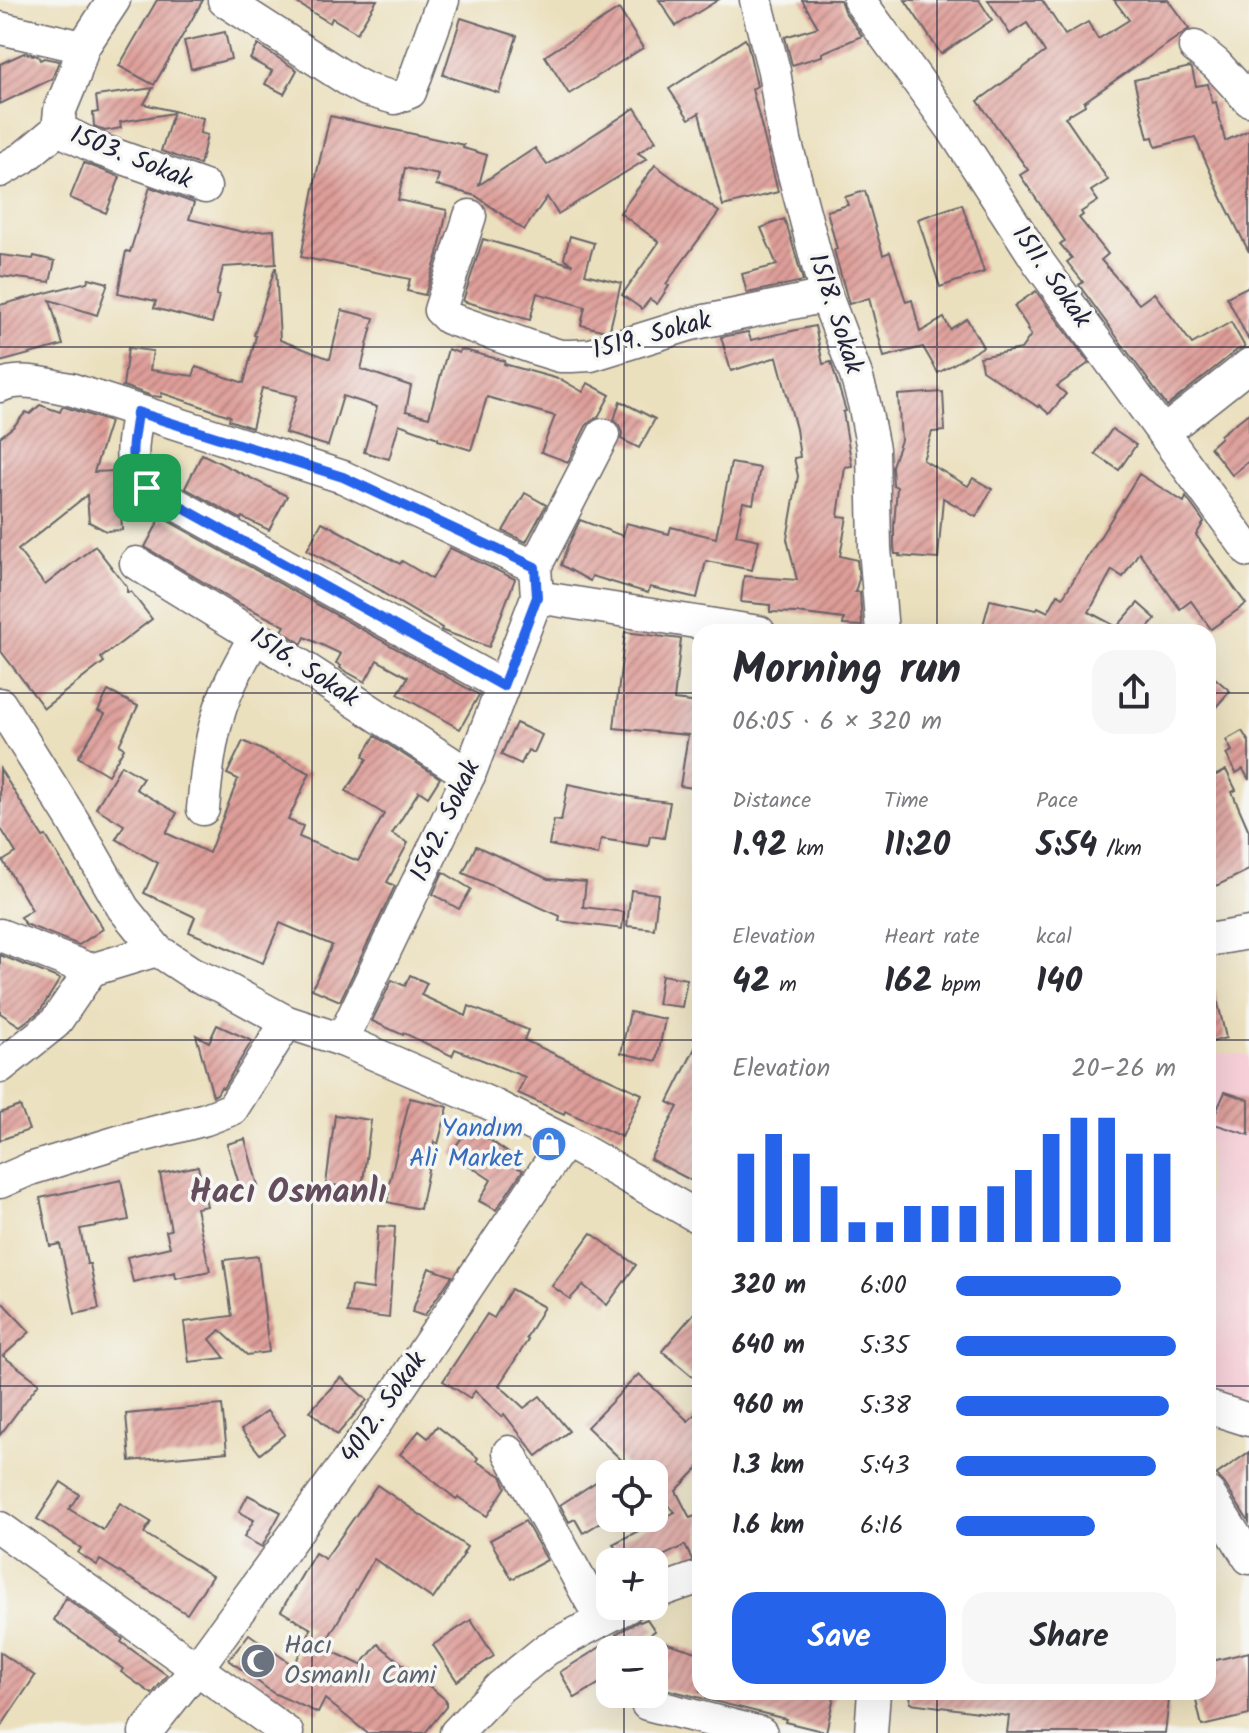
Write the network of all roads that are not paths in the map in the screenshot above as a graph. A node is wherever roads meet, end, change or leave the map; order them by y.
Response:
1 (114, 0) edge
2 (224, 0) edge
3 (443, 0) edge
4 (756, 0) edge
5 (859, 0) edge
6 (0, 28) edge
7 (83, 47) junction
8 (1195, 47) dead end
9 (1249, 100) edge
10 (58, 129) junction
11 (0, 171) edge
12 (205, 187) dead end
13 (470, 216) dead end
14 (826, 296) junction
15 (1249, 365) edge
16 (0, 386) edge
17 (137, 412) junction
18 (1163, 433) junction
19 (603, 435) dead end
20 (1249, 551) edge
21 (136, 563) dead end
22 (536, 582) junction
23 (723, 624) edge
24 (881, 624) edge
25 (255, 636) junction
26 (503, 686) junction
27 (0, 704) edge
28 (469, 775) junction
29 (203, 809) dead end
30 (1249, 933) edge
31 (0, 935) edge
32 (1216, 939) edge
33 (157, 950) junction
34 (91, 970) junction
35 (287, 1022) junction
36 (342, 1040) junction
37 (0, 1067) edge
38 (565, 1141) junction
39 (0, 1182) edge
40 (692, 1213) edge
41 (1216, 1410) edge
42 (1249, 1420) edge
43 (509, 1452) dead end
44 (1216, 1506) edge
45 (0, 1528) edge
46 (1249, 1558) edge
47 (692, 1580) edge
48 (596, 1585) edge
49 (668, 1588) edge
50 (600, 1620) edge
51 (196, 1669) junction
52 (873, 1700) edge
53 (663, 1708) edge
54 (145, 1733) edge
55 (287, 1733) edge
56 (456, 1733) edge
57 (761, 1733) edge
58 (871, 1733) edge

1 - 7 street
2 - 3 street
4 - 14 street, 1518. Sokak
5 - 18 street, 1511. Sokak
6 - 7 street
7 - 10 street
8 - 9 street
10 - 11 street
10 - 12 street, 1503. Sokak
13 - 14 street, 1519. Sokak
14 - 24 street, 1518. Sokak
15 - 18 street
16 - 17 street
17 - 22 street
17 - 26 street
18 - 20 street, 1511. Sokak
19 - 22 street, 1542. Sokak
21 - 25 street, 1516. Sokak
22 - 23 street
22 - 26 street, 1542. Sokak
25 - 28 street, 1516. Sokak
25 - 29 street
26 - 28 street, 1542. Sokak
27 - 33 street
28 - 36 street, 1542. Sokak
30 - 32 street
31 - 34 street
33 - 34 street
33 - 35 street
34 - 37 street
35 - 36 street
35 - 39 street
36 - 38 street
38 - 40 street
38 - 51 street, 4012. Sokak
41 - 42 street
43 - 48 street
44 - 46 street
45 - 51 street
47 - 49 street
50 - 56 street
51 - 54 street, 4012. Sokak
51 - 55 street
52 - 58 street
53 - 57 street

